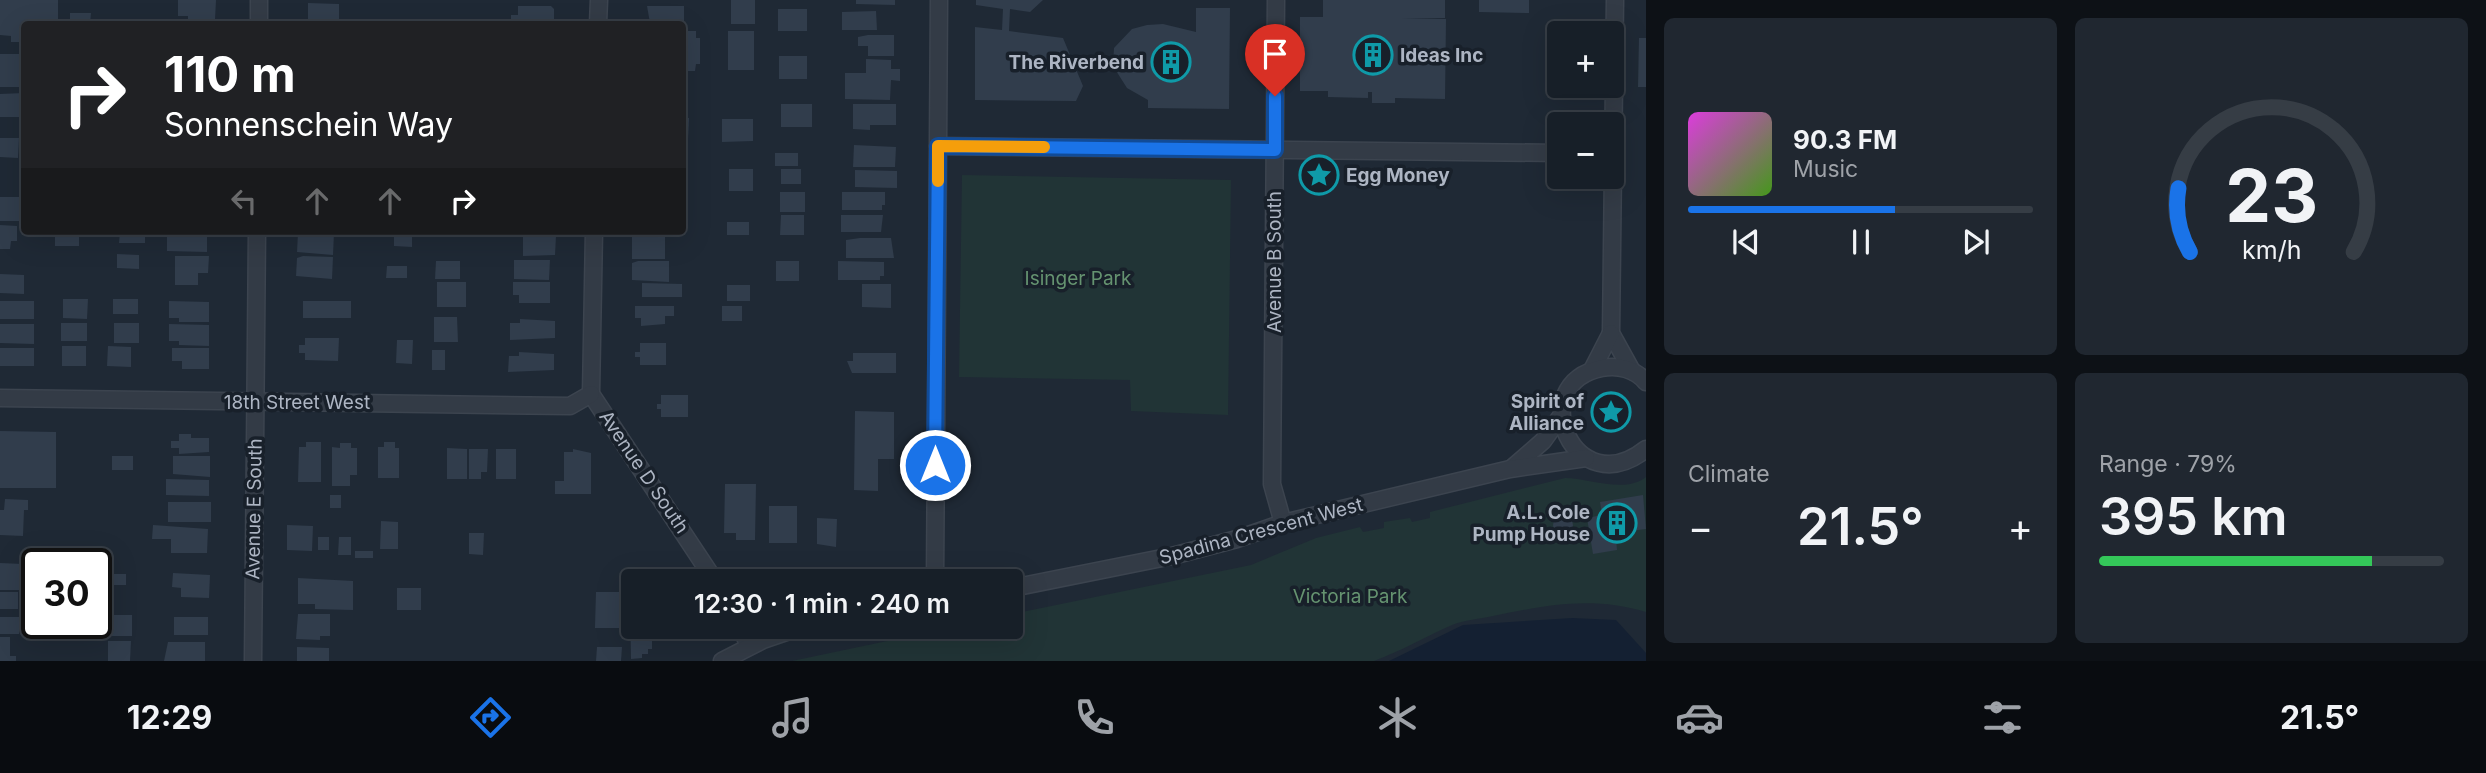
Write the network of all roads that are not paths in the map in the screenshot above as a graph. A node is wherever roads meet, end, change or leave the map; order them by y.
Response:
1 (260, 0) edge
2 (599, 0) edge
3 (939, 0) edge
4 (1276, 0) edge
5 (1615, 0) edge
6 (259, 21) edge
7 (598, 21) edge
8 (1613, 112) edge
9 (938, 146) junction
10 (1275, 150) junction
11 (1547, 153) edge
12 (1612, 189) edge
13 (257, 235) edge
14 (594, 235) edge
15 (1611, 333) junction
16 (1592, 370) junction
17 (1632, 371) junction
18 (1646, 382) edge
19 (591, 394) junction
20 (0, 398) edge
21 (255, 403) junction
22 (1561, 416) junction
23 (1646, 449) edge
24 (1586, 458) junction
25 (1510, 469) junction
26 (1283, 523) junction
27 (707, 569) edge
28 (934, 569) edge
29 (1023, 585) edge
30 (746, 639) edge
31 (768, 639) edge
32 (749, 646) junction
33 (253, 661) edge
34 (722, 661) edge

1 - 6 street
2 - 7 street
3 - 9 street
4 - 10 street, Avenue B South
5 - 8 street
9 - 10 street
9 - 28 street
10 - 11 street
10 - 26 street, Avenue B South
12 - 15 street
13 - 21 street, Avenue E South
14 - 19 street, Avenue D South
15 - 16 street, Spadina Crescent West
15 - 17 street
16 - 17 street
16 - 22 street, Spadina Crescent West
17 - 18 street
19 - 21 street, 18th Street West
19 - 27 street, Avenue D South
20 - 21 street, 18th Street West
21 - 33 street, Avenue E South
22 - 24 street
22 - 25 street, Spadina Crescent West
23 - 24 street, Spadina Crescent West
24 - 25 street, Spadina Crescent West
25 - 26 street, Spadina Crescent West
26 - 29 street, Spadina Crescent West
30 - 32 street
31 - 32 street
32 - 34 street

